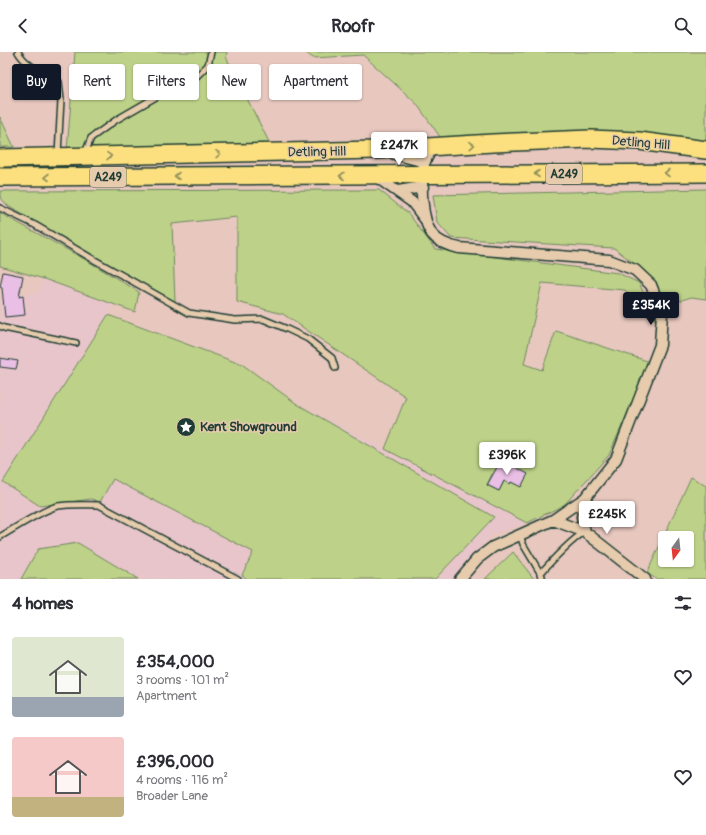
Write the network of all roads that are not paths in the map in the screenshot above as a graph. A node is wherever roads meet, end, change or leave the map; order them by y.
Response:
1 (18, 52) edge
2 (211, 52) edge
3 (433, 147) junction
4 (378, 150) junction
5 (706, 150) edge
6 (84, 156) junction
7 (58, 157) junction
8 (0, 158) edge
9 (706, 173) edge
10 (423, 175) junction
11 (375, 176) junction
12 (0, 177) edge
13 (398, 191) junction
14 (0, 208) edge
15 (424, 218) junction
16 (0, 326) edge
17 (76, 343) dead end
18 (335, 368) dead end
19 (585, 498) junction
20 (553, 520) junction
21 (585, 532) junction
22 (520, 535) junction
23 (0, 537) edge
24 (542, 577) edge
25 (238, 579) edge
26 (460, 579) edge
27 (645, 579) edge

1 - 7 lane
2 - 6 lane
3 - 4 highway, Detling Hill / A249
3 -> 5 highway, Detling Hill / A249
3 - 10 street
6 -> 4 highway, Detling Hill / A249
4 - 10 street
6 - 7 highway, Detling Hill / A249
7 - 8 highway, Detling Hill / A249
9 -> 10 highway, Detling Hill / A249
10 - 11 highway, Detling Hill / A249
10 - 13 street
10 - 15 street
11 -> 12 highway, Detling Hill / A249
11 - 13 street
13 - 15 street
14 - 18 lane
15 - 19 street
16 - 17 lane
19 - 20 street
19 - 21 street
20 - 21 street
20 - 22 street
21 - 24 lane
21 - 27 street
22 - 24 lane
22 - 26 street
23 - 25 lane

